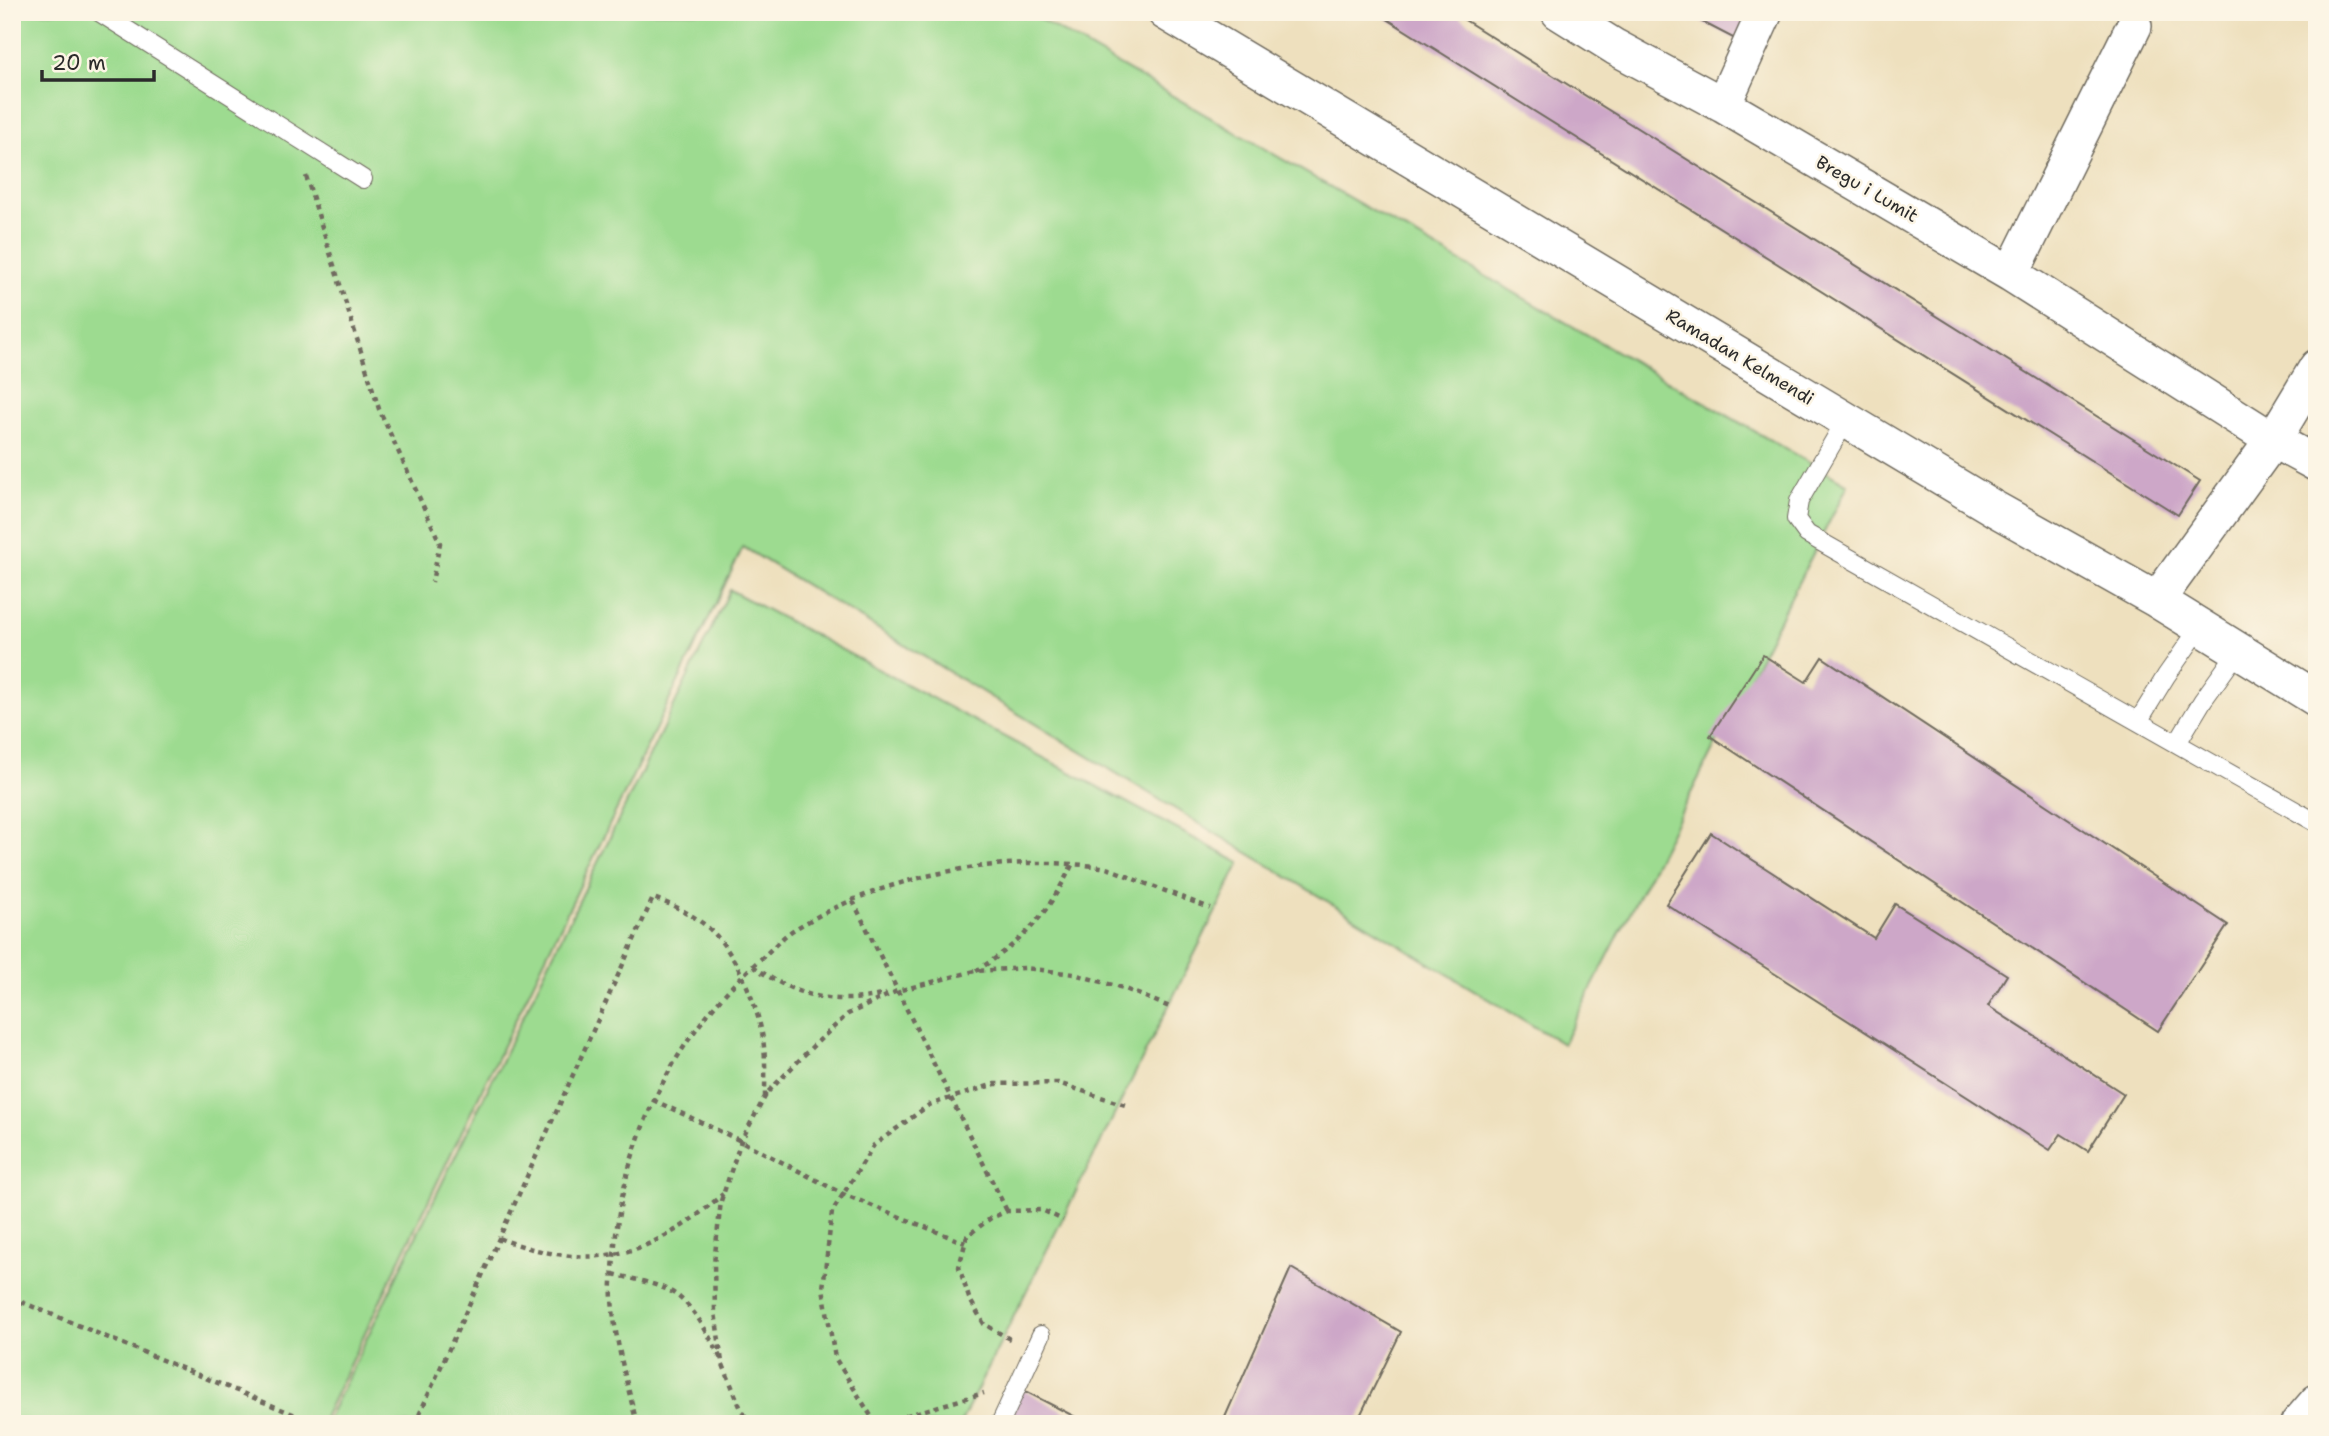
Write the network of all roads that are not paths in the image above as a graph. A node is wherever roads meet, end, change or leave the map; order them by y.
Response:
1 (99, 12) edge
2 (1165, 12) edge
3 (1559, 12) edge
4 (1765, 12) edge
5 (2134, 26) dead end
6 (1723, 105) junction
7 (363, 179) dead end
8 (2011, 274) junction
9 (2317, 367) edge
10 (1846, 420) junction
11 (2273, 440) junction
12 (2317, 464) edge
13 (2157, 600) junction
14 (2201, 626) junction
15 (2239, 650) junction
16 (2317, 699) edge
17 (2139, 720) junction
18 (2177, 743) junction
19 (2317, 823) edge
20 (1041, 1335) dead end
21 (2317, 1402) edge
22 (1000, 1424) edge
23 (2298, 1424) edge

1 - 7 lane
2 - 10 street, Ramadan Kelmendi
3 - 6 street, Bregu i Lumit
4 - 6 street
5 - 8 street
6 - 8 street, Bregu i Lumit
8 - 11 street, Bregu i Lumit
9 - 11 street
10 - 13 street, Ramadan Kelmendi
10 - 17 lane
11 - 12 street, Bregu i Lumit
11 - 13 street
13 - 14 street, Ramadan Kelmendi
14 - 15 street, Ramadan Kelmendi
14 - 17 lane
15 - 16 street, Ramadan Kelmendi
15 - 18 lane
17 - 18 lane
18 - 19 lane
20 - 22 lane
21 - 23 street

